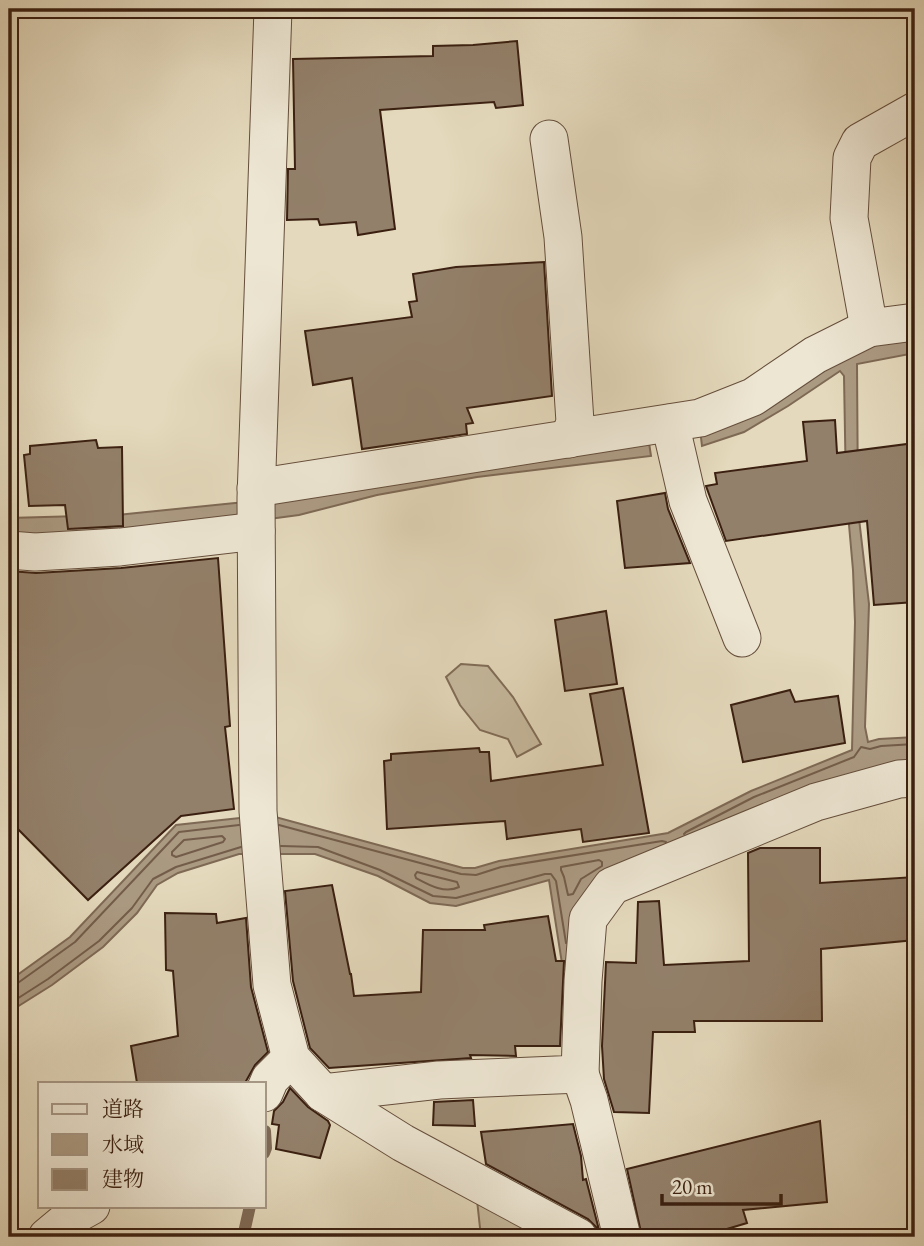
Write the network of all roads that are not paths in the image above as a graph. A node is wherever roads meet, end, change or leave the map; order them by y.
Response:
1 (273, 9) edge
2 (915, 111) edge
3 (549, 139) dead end
4 (915, 322) edge
5 (869, 328) junction
6 (670, 422) junction
7 (569, 439) junction
8 (256, 511) junction
9 (9, 550) edge
10 (742, 638) dead end
11 (915, 778) edge
12 (291, 1058) junction
13 (580, 1074) junction
14 (266, 1088) edge
15 (323, 1093) junction
16 (87, 1208) edge
17 (47, 1237) edge
18 (578, 1237) edge
19 (622, 1237) edge

1 - 8 street
2 - 5 street
3 - 7 street
4 - 5 street
5 - 6 street
6 - 7 street
6 - 10 street
7 - 8 street
8 - 9 street
8 - 12 street
11 - 13 street
12 - 14 street
12 - 15 street
13 - 15 street
13 - 19 street
15 - 18 street
16 - 17 street

